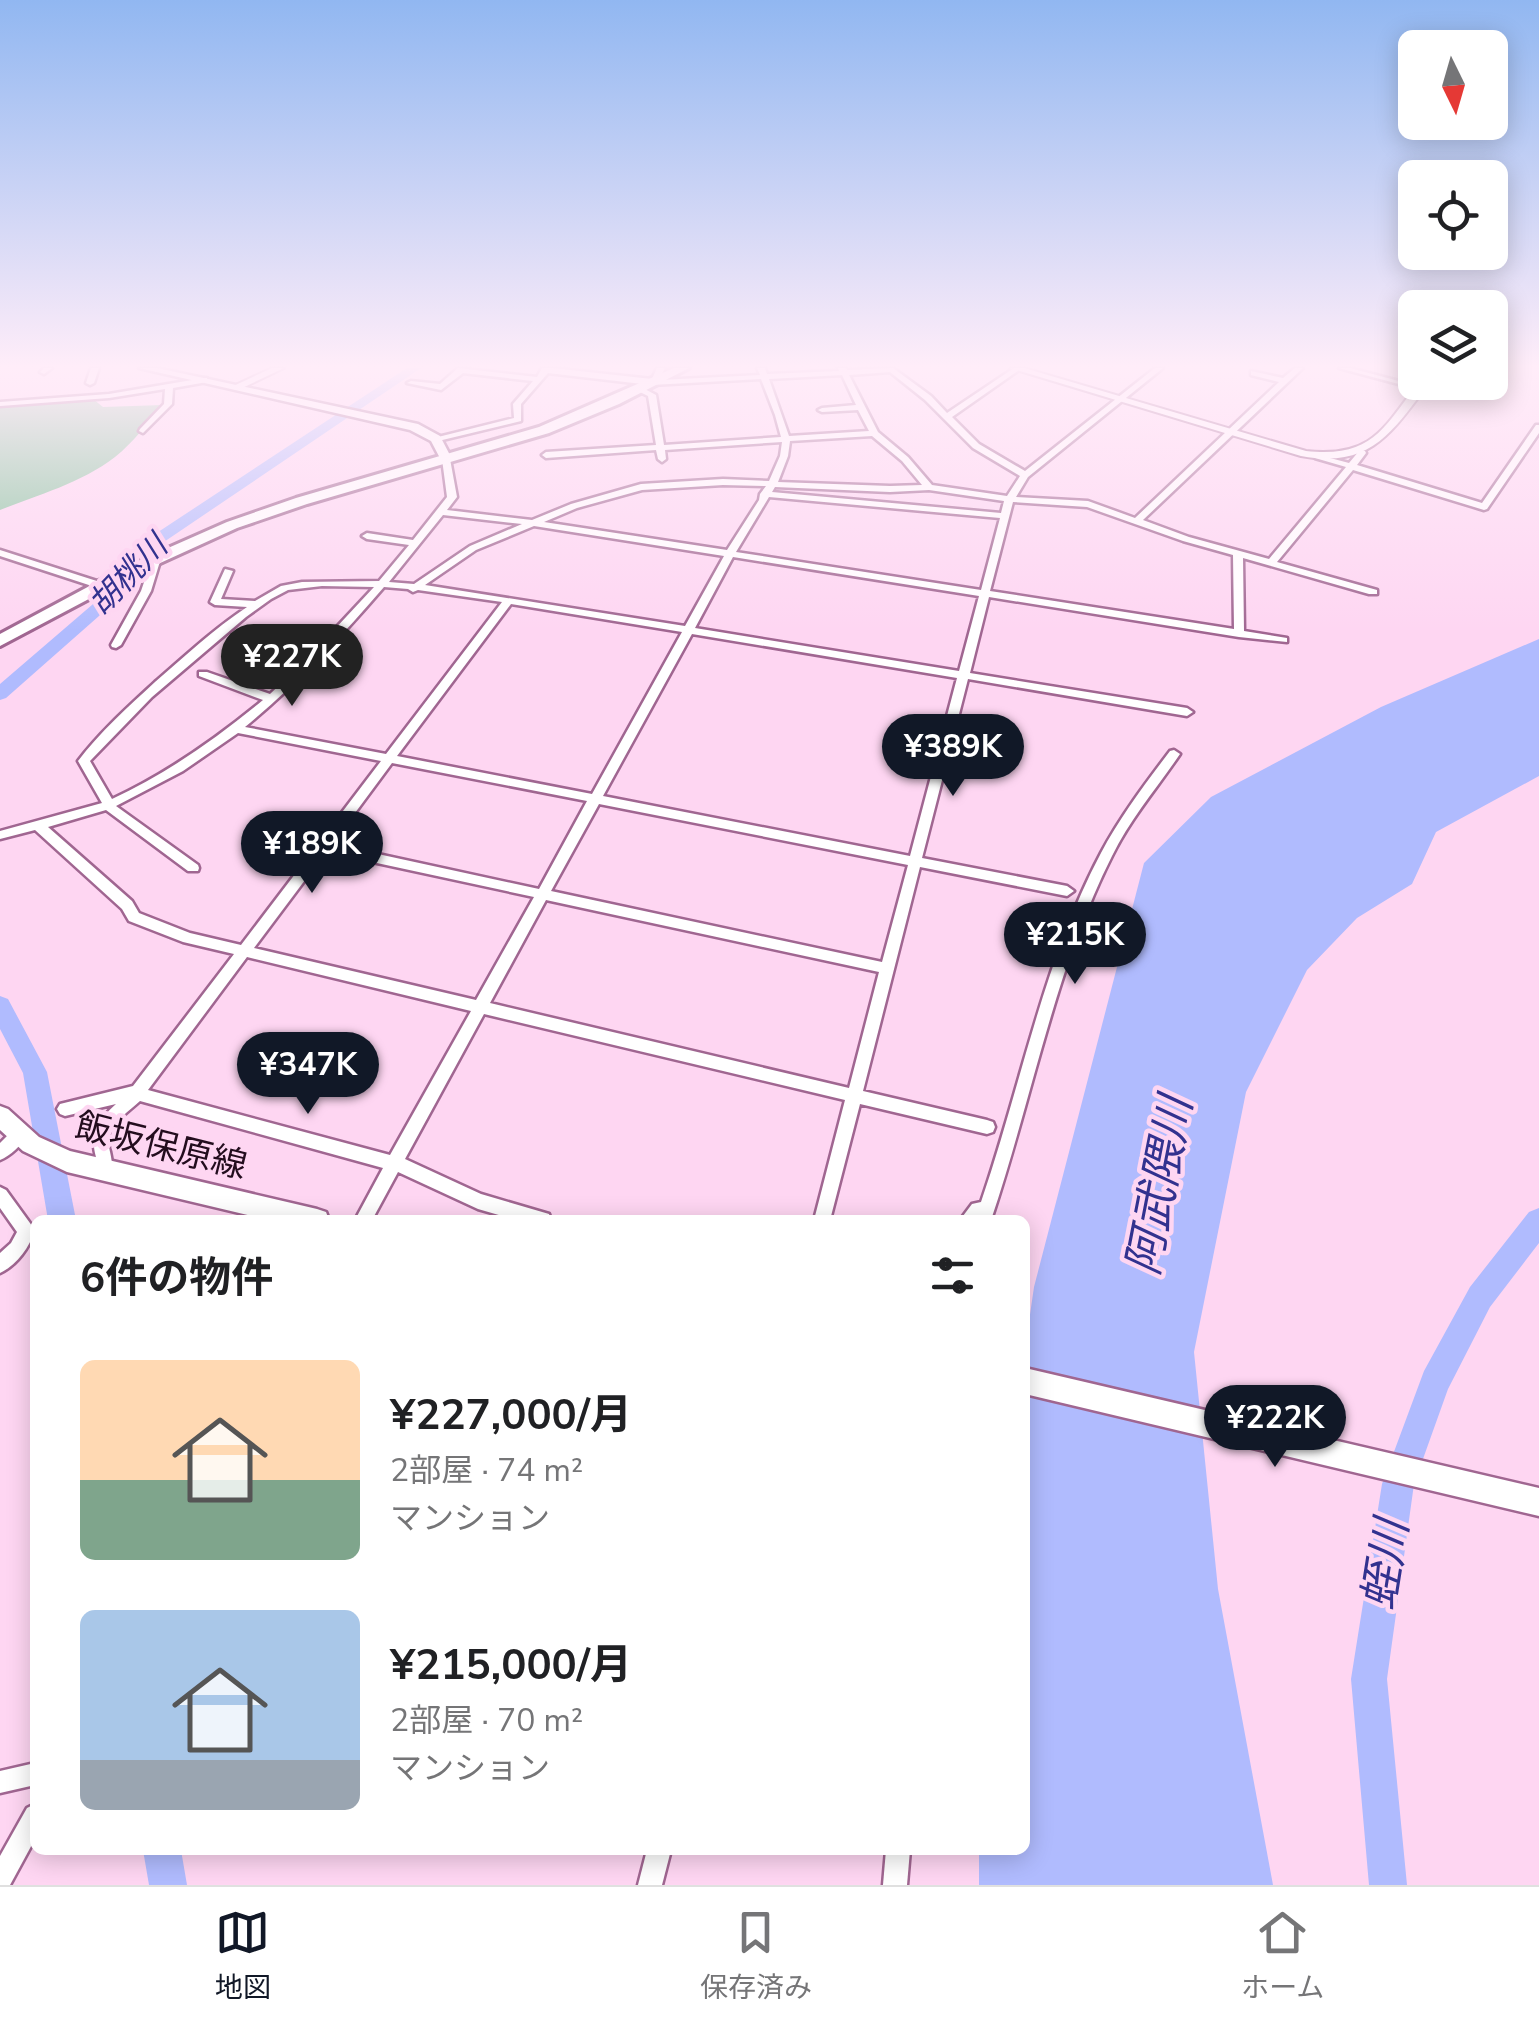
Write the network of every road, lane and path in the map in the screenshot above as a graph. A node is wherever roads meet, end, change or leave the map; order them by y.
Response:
1 (445, 456) edge
2 (457, 456) edge
3 (779, 456) edge
4 (898, 456) edge
5 (993, 456) edge
6 (1049, 456) edge
7 (1205, 456) edge
8 (1318, 456) edge
9 (1360, 456) edge
10 (1519, 456) edge
11 (446, 459) junction
12 (1352, 468) junction
13 (1025, 475) junction
14 (929, 486) junction
15 (769, 488) junction
16 (1009, 500) junction
17 (440, 512) junction
18 (1005, 516) junction
19 (1137, 521) junction
20 (533, 523) junction
21 (367, 536) dead end
22 (414, 543) junction
23 (0, 552) edge
24 (1238, 555) junction
25 (728, 556) junction
26 (152, 559) junction
27 (1270, 564) junction
28 (228, 572) dead end
29 (99, 585) junction
30 (378, 585) junction
31 (413, 589) junction
32 (1373, 592) dead end
33 (984, 595) junction
34 (508, 601) junction
35 (254, 604) junction
36 (688, 630) junction
37 (1240, 634) junction
38 (0, 640) edge
39 (1283, 640) dead end
40 (116, 645) dead end
41 (203, 674) dead end
42 (963, 675) junction
43 (272, 700) junction
44 (1186, 712) dead end
45 (233, 728) junction
46 (1174, 754) dead end
47 (391, 757) junction
48 (596, 797) junction
49 (108, 805) junction
50 (37, 825) junction
51 (0, 835) edge
52 (322, 847) junction
53 (916, 860) junction
54 (193, 868) dead end
55 (1067, 891) dead end
56 (543, 894) junction
57 (243, 951) junction
58 (886, 968) junction
59 (482, 1007) junction
60 (852, 1094) junction
61 (135, 1096) junction
62 (65, 1109) dead end
63 (0, 1116) edge
64 (987, 1128) dead end
65 (20, 1136) junction
66 (0, 1153) edge
67 (394, 1164) junction
68 (103, 1170) junction
69 (0, 1195) edge
70 (296, 1215) edge
71 (366, 1215) edge
72 (526, 1215) edge
73 (823, 1215) edge
74 (985, 1215) edge
75 (0, 1265) edge
76 (1030, 1382) edge
77 (1539, 1502) edge
78 (30, 1775) edge
79 (0, 1782) edge
80 (30, 1825) edge
81 (658, 1855) edge
82 (898, 1855) edge
83 (0, 1880) edge
84 (650, 1885) edge
85 (896, 1885) edge

1 - 11 main road
2 - 11 main road
3 - 15 street
4 - 14 street
5 - 13 street
6 - 13 street
7 - 19 street
8 - 12 street
9 - 12 street
10 - 12 street
11 - 17 street
11 - 26 main road
12 - 27 street
13 - 16 street
14 - 15 street
14 - 16 street
15 - 18 street
15 - 20 street
15 - 25 street
16 - 18 street
16 - 19 street
17 - 20 street
17 - 22 street
18 - 33 street
19 - 24 street
20 - 25 street
20 - 31 street
21 - 22 street
22 - 30 street
23 - 29 street
24 - 27 street
24 - 37 street
25 - 33 street
25 - 36 street
26 - 29 main road
26 - 40 street
27 - 32 street
28 - 35 street
29 - 38 main road
30 - 31 street
30 - 35 street
30 - 43 street
31 - 34 street
33 - 37 street
33 - 42 street
34 - 36 street
34 - 47 street
35 - 49 street
36 - 42 street
36 - 48 street
37 - 39 street
41 - 43 street
42 - 44 street
42 - 53 street
43 - 45 street
45 - 47 street
45 - 49 street
46 - 74 street
47 - 48 street
47 - 52 street
48 - 53 street
48 - 56 street
49 - 50 street
49 - 54 street
50 - 51 street
50 - 57 street
52 - 56 street
52 - 57 street
53 - 55 street
53 - 58 street
56 - 58 street
56 - 59 street
57 - 59 street
57 - 61 street
58 - 60 street
59 - 60 street
59 - 67 street
60 - 64 street
60 - 73 street
61 - 62 street
61 - 67 street
61 - 68 street
63 - 65 main road, 飯坂保原線
65 - 66 street
65 - 68 main road, 飯坂保原線
67 - 71 street
67 - 72 street
68 - 70 main road, 飯坂保原線
69 - 75 street
76 - 77 main road
78 - 79 street
80 - 83 street
81 - 84 street
82 - 85 street

